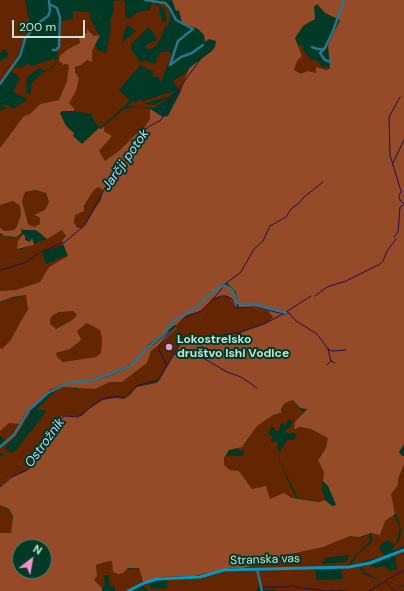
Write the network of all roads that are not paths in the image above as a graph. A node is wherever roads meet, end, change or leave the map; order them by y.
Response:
1 (49, 0) edge
2 (145, 0) edge
3 (344, 0) edge
4 (49, 4) junction
5 (203, 45) dead end
6 (312, 47) dead end
7 (325, 48) junction
8 (53, 50) dead end
9 (331, 62) dead end
10 (0, 84) edge
11 (286, 313) dead end
12 (0, 447) edge
13 (404, 550) edge
14 (258, 569) junction
15 (128, 591) edge
16 (262, 591) edge

1 - 4 street
2 - 5 street
3 - 7 street
4 - 8 street
4 - 10 street
6 - 7 street
7 - 9 street
11 - 12 street
13 - 14 street, Stranska vas
14 - 15 street, Stranska vas
14 - 16 street

